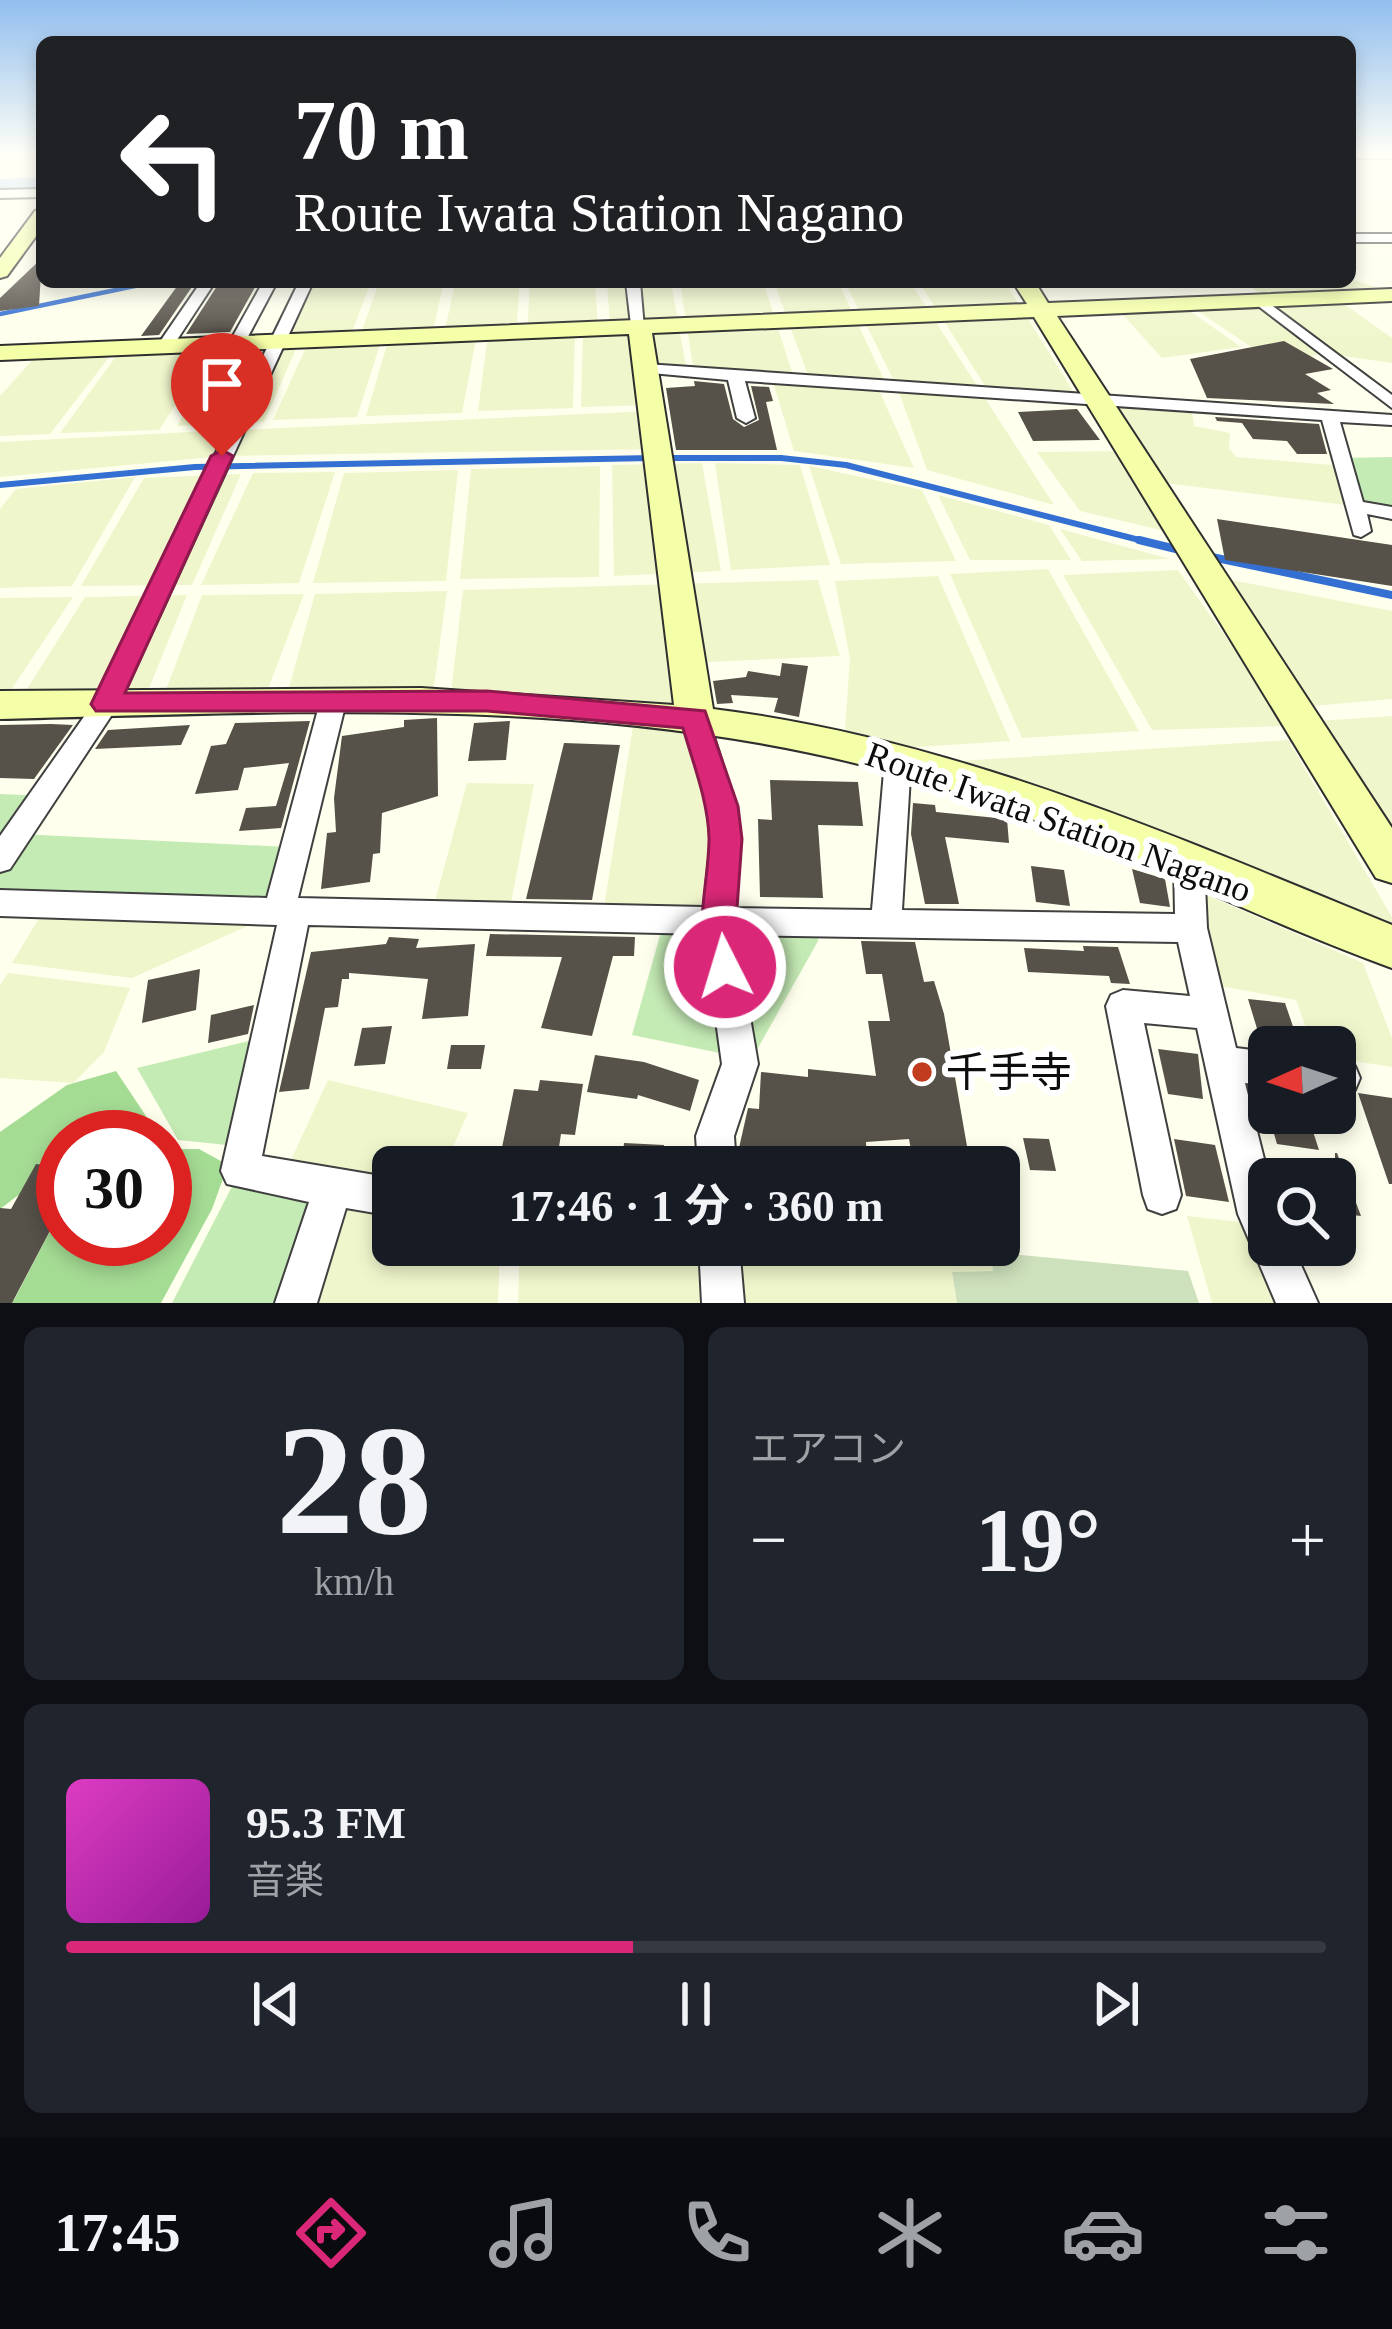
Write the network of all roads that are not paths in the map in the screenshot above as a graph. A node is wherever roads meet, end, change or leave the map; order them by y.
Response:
1 (35, 234) edge
2 (1356, 238) edge
3 (1392, 238) edge
4 (0, 272) edge
5 (204, 288) edge
6 (267, 288) edge
7 (303, 288) edge
8 (635, 288) edge
9 (1028, 288) edge
10 (1392, 295) edge
11 (1258, 299) junction
12 (1041, 308) junction
13 (639, 326) junction
14 (276, 341) junction
15 (237, 343) junction
16 (165, 346) junction
17 (0, 353) edge
18 (646, 369) junction
19 (734, 376) junction
20 (1102, 404) junction
21 (1392, 404) edge
22 (746, 418) dead end
23 (1330, 419) junction
24 (1392, 420) edge
25 (1354, 506) junction
26 (1392, 513) edge
27 (1361, 531) dead end
28 (333, 702) junction
29 (106, 704) junction
30 (0, 706) edge
31 (694, 718) junction
32 (898, 760) junction
33 (0, 860) edge
34 (1189, 863) junction
35 (1392, 865) edge
36 (0, 903) edge
37 (287, 912) junction
38 (718, 922) junction
39 (886, 924) junction
40 (1191, 928) junction
41 (1392, 946) edge
42 (1210, 1013) junction
43 (1222, 1063) junction
44 (1248, 1066) edge
45 (716, 1146) edge
46 (1248, 1172) edge
47 (333, 1187) junction
48 (372, 1194) edge
49 (1162, 1195) dead end
50 (720, 1266) edge
51 (1281, 1266) edge
52 (296, 1303) edge
53 (723, 1303) edge
54 (1297, 1303) edge

1 - 4 street
2 - 3 street
5 - 16 street
6 - 15 street
7 - 14 street
8 - 13 street
9 - 12 street
10 - 11 street
11 - 12 street
11 - 21 street
12 - 13 street
12 - 20 street
13 - 14 street
13 - 18 street
14 - 15 street
14 - 29 street
15 - 16 street
16 - 17 street
18 - 19 street
18 - 31 street
19 - 20 street
19 - 22 street
20 - 23 street
20 - 35 street
23 - 24 street
23 - 25 street
25 - 26 street
25 - 27 street
28 - 29 street, Route Iwata Station Nagano
28 - 31 street, Route Iwata Station Nagano
28 - 37 street
29 - 30 street, Route Iwata Station Nagano
29 - 33 street
31 - 32 street, Route Iwata Station Nagano
31 - 38 street
32 - 34 street, Route Iwata Station Nagano
32 - 39 street
34 - 40 street
34 - 41 street, Route Iwata Station Nagano
36 - 37 street
37 - 38 street
37 - 47 street
38 - 39 street
38 - 45 street
39 - 40 street
40 - 42 street
42 - 43 street
42 - 49 street
43 - 44 street
43 - 46 street
47 - 48 street
47 - 52 street
50 - 53 street
51 - 54 street

